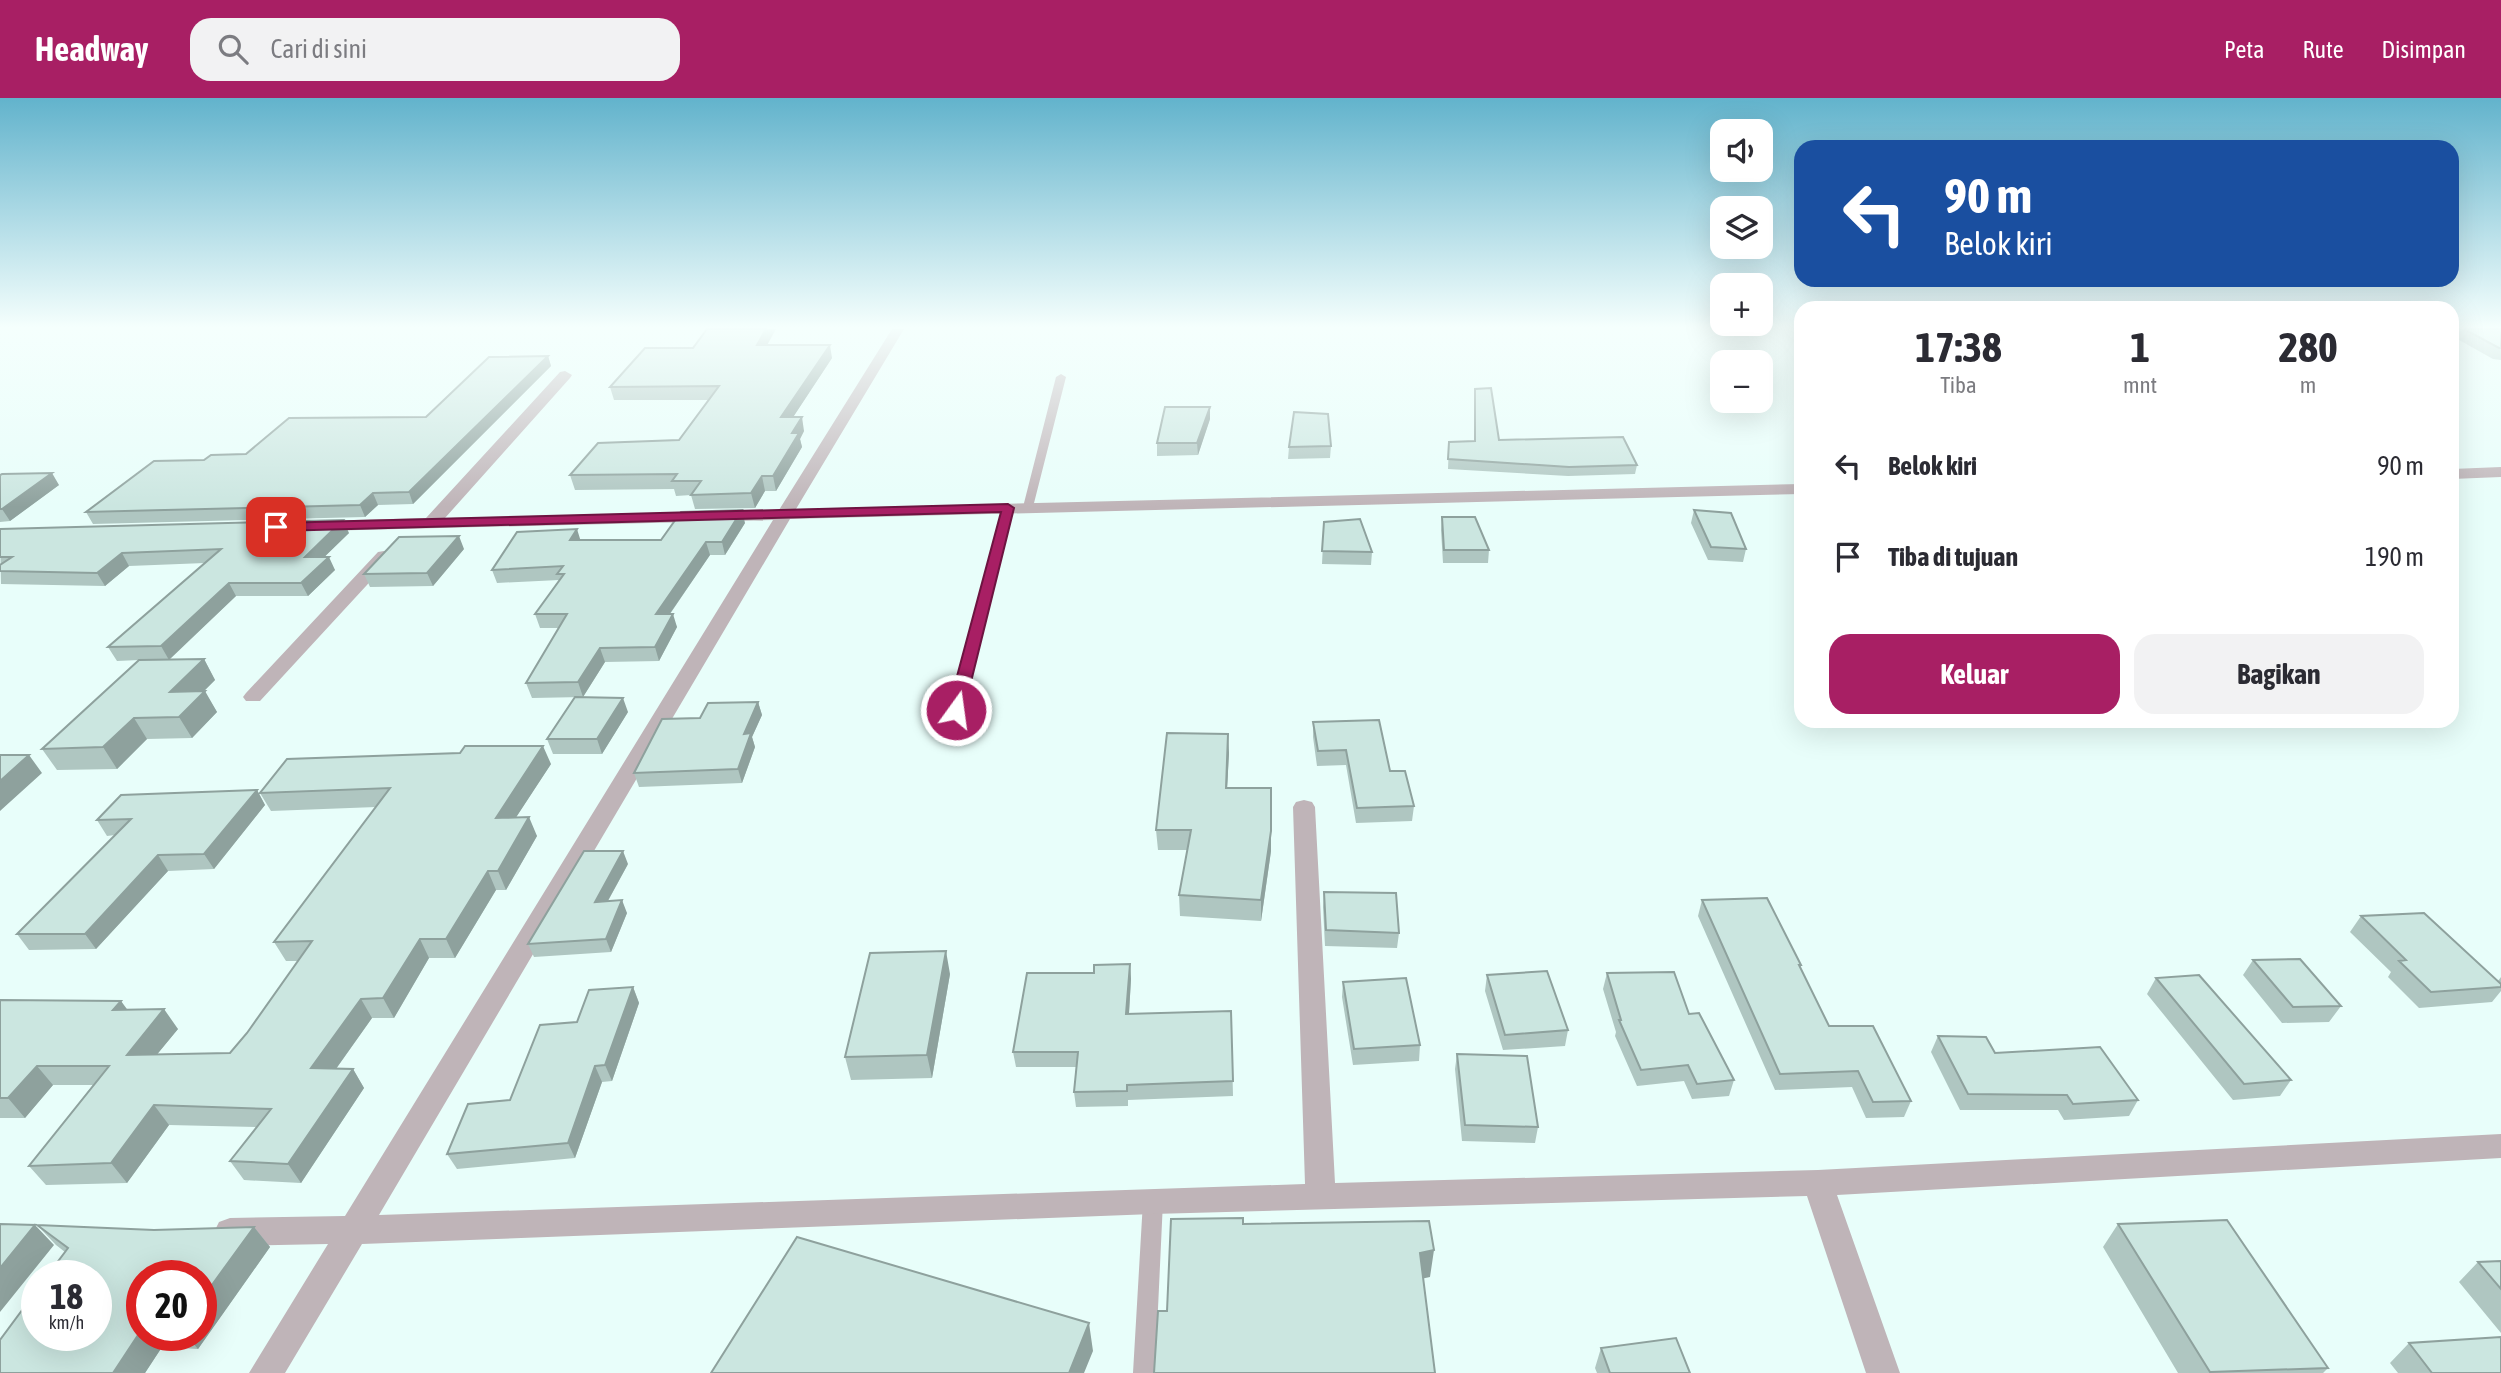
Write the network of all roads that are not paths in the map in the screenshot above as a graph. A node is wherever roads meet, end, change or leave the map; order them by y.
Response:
1 (552, 388) edge
2 (861, 388) edge
3 (1057, 388) edge
4 (2501, 472) edge
5 (2459, 474) edge
6 (1794, 489) edge
7 (1028, 507) junction
8 (1008, 508) junction
9 (782, 515) junction
10 (423, 523) junction
11 (304, 526) edge
12 (253, 697) dead end
13 (956, 710) dead end
14 (1304, 807) dead end
15 (2501, 1146) edge
16 (1818, 1183) junction
17 (1321, 1196) junction
18 (1153, 1201) junction
19 (355, 1230) junction
20 (199, 1232) edge
21 (266, 1373) edge
22 (1144, 1373) edge
23 (1883, 1373) edge

1 - 10 street
2 - 9 street
3 - 7 lane
4 - 5 street
6 - 7 street
7 - 8 street
8 - 9 street
8 - 13 lane
9 - 10 street
9 - 19 street
10 - 11 street
10 - 12 street
14 - 17 street
15 - 16 street
16 - 17 street
16 - 23 street
17 - 18 street
18 - 19 street
18 - 22 lane
19 - 20 street
19 - 21 street

